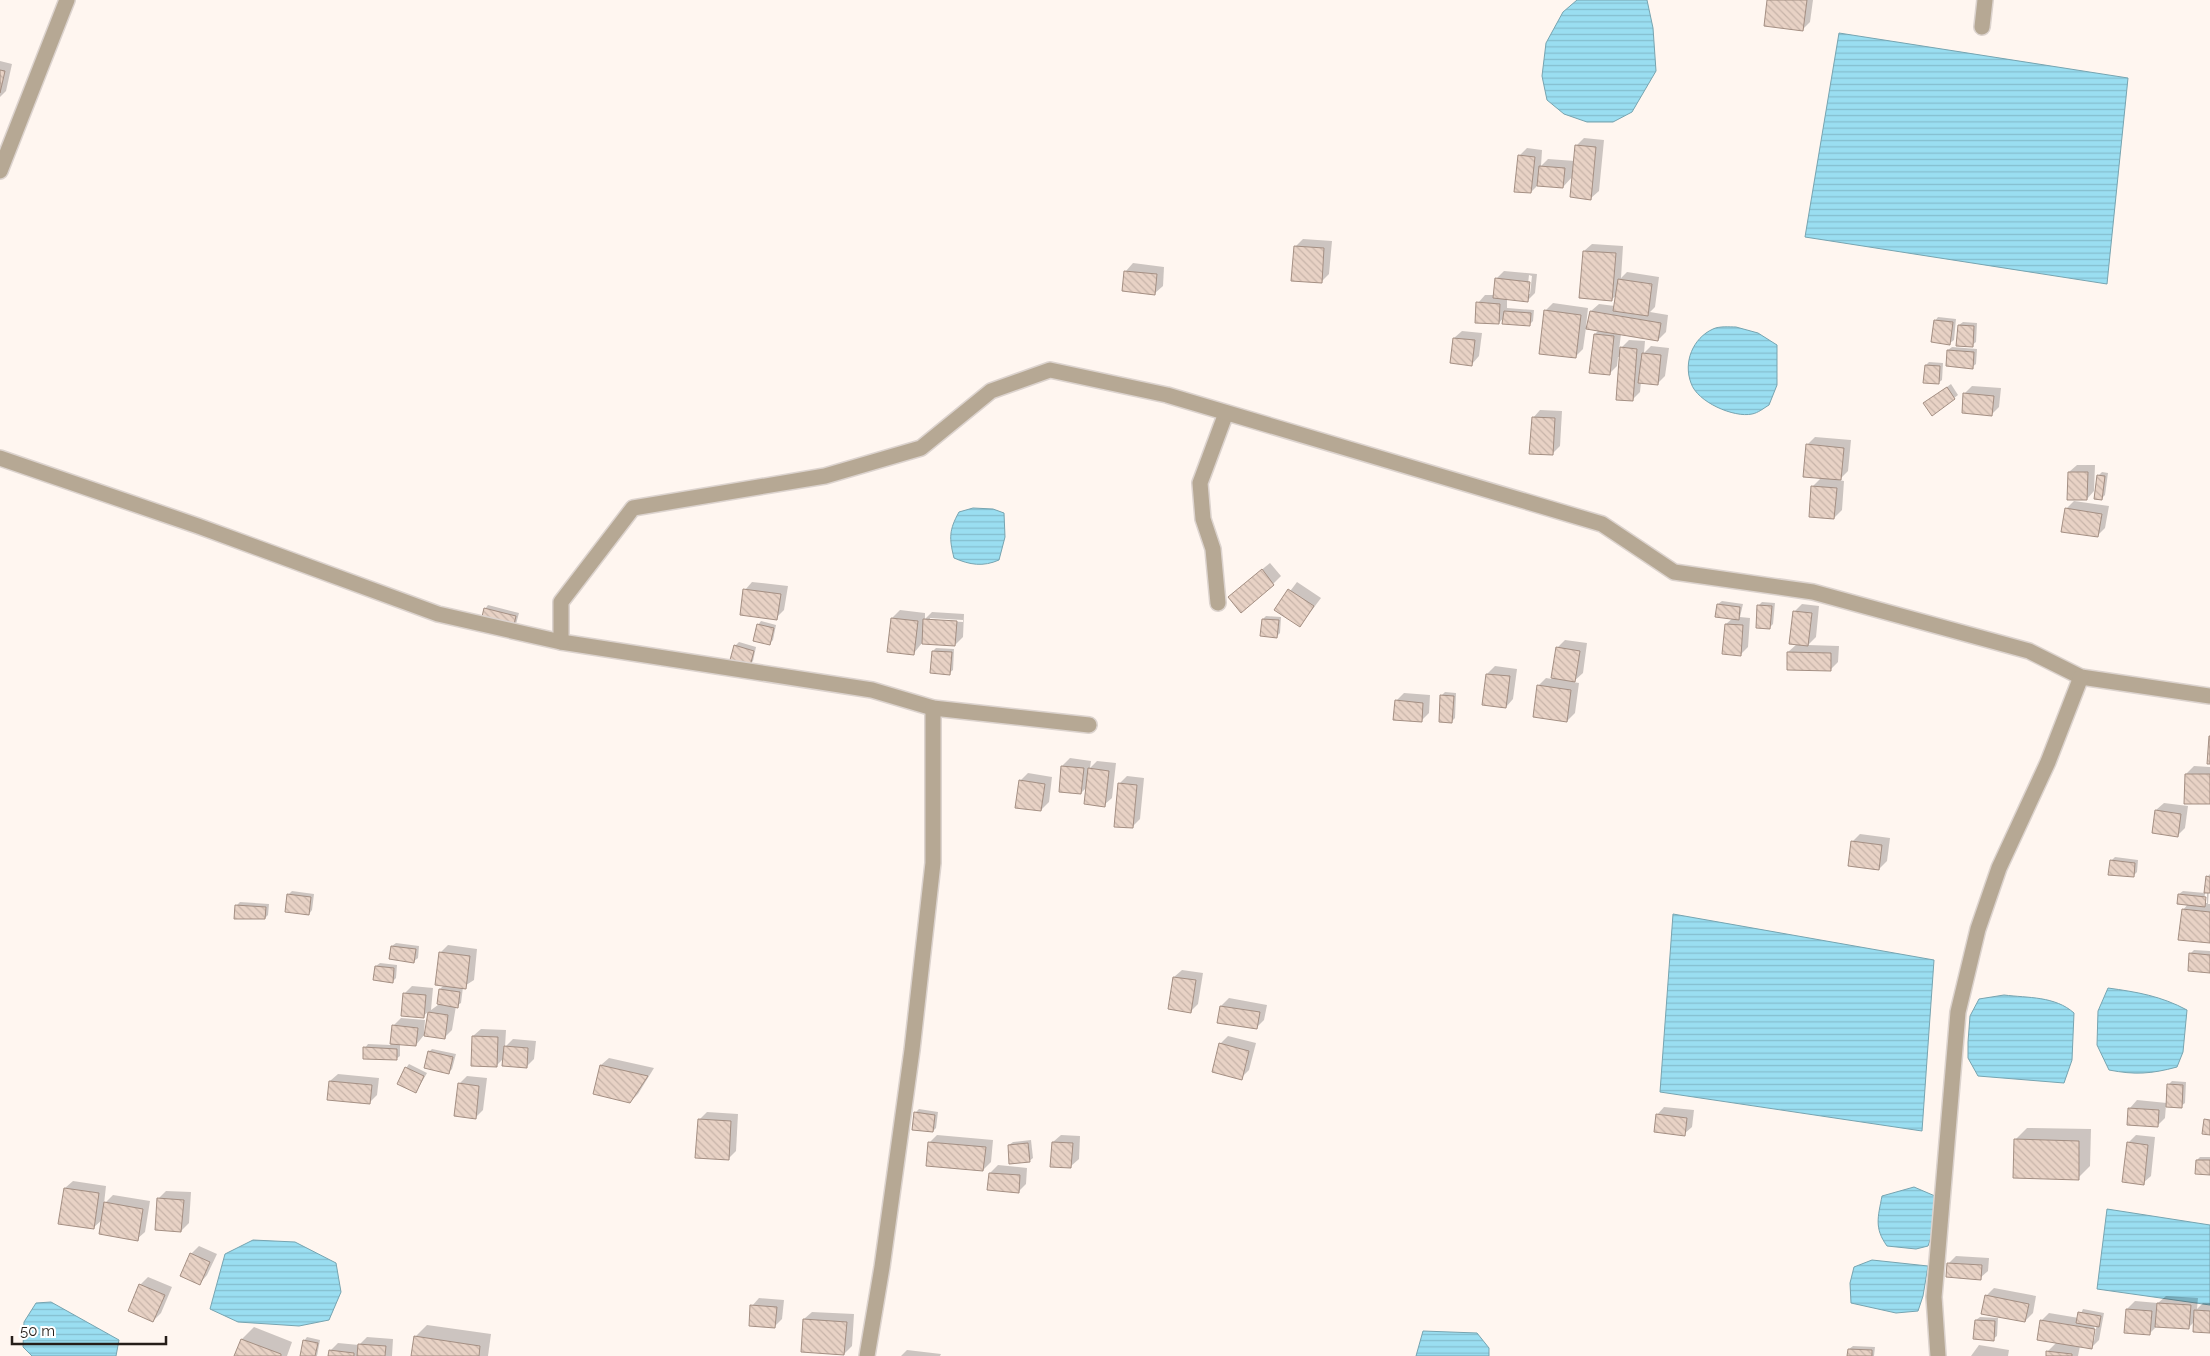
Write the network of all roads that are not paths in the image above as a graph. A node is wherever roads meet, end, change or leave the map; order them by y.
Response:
1 (67, 0) edge
2 (1985, 0) edge
3 (1982, 27) dead end
4 (0, 171) edge
5 (1226, 413) junction
6 (0, 458) edge
7 (1218, 603) dead end
8 (561, 642) junction
9 (2081, 677) junction
10 (2210, 696) edge
11 (933, 708) junction
12 (1088, 725) dead end
13 (867, 1356) edge
14 (1938, 1356) edge

1 - 4 street
2 - 3 street
5 - 7 street
5 - 8 street
5 - 9 street
6 - 8 street
8 - 11 street
9 - 10 street
9 - 14 street
11 - 12 street
11 - 13 street

